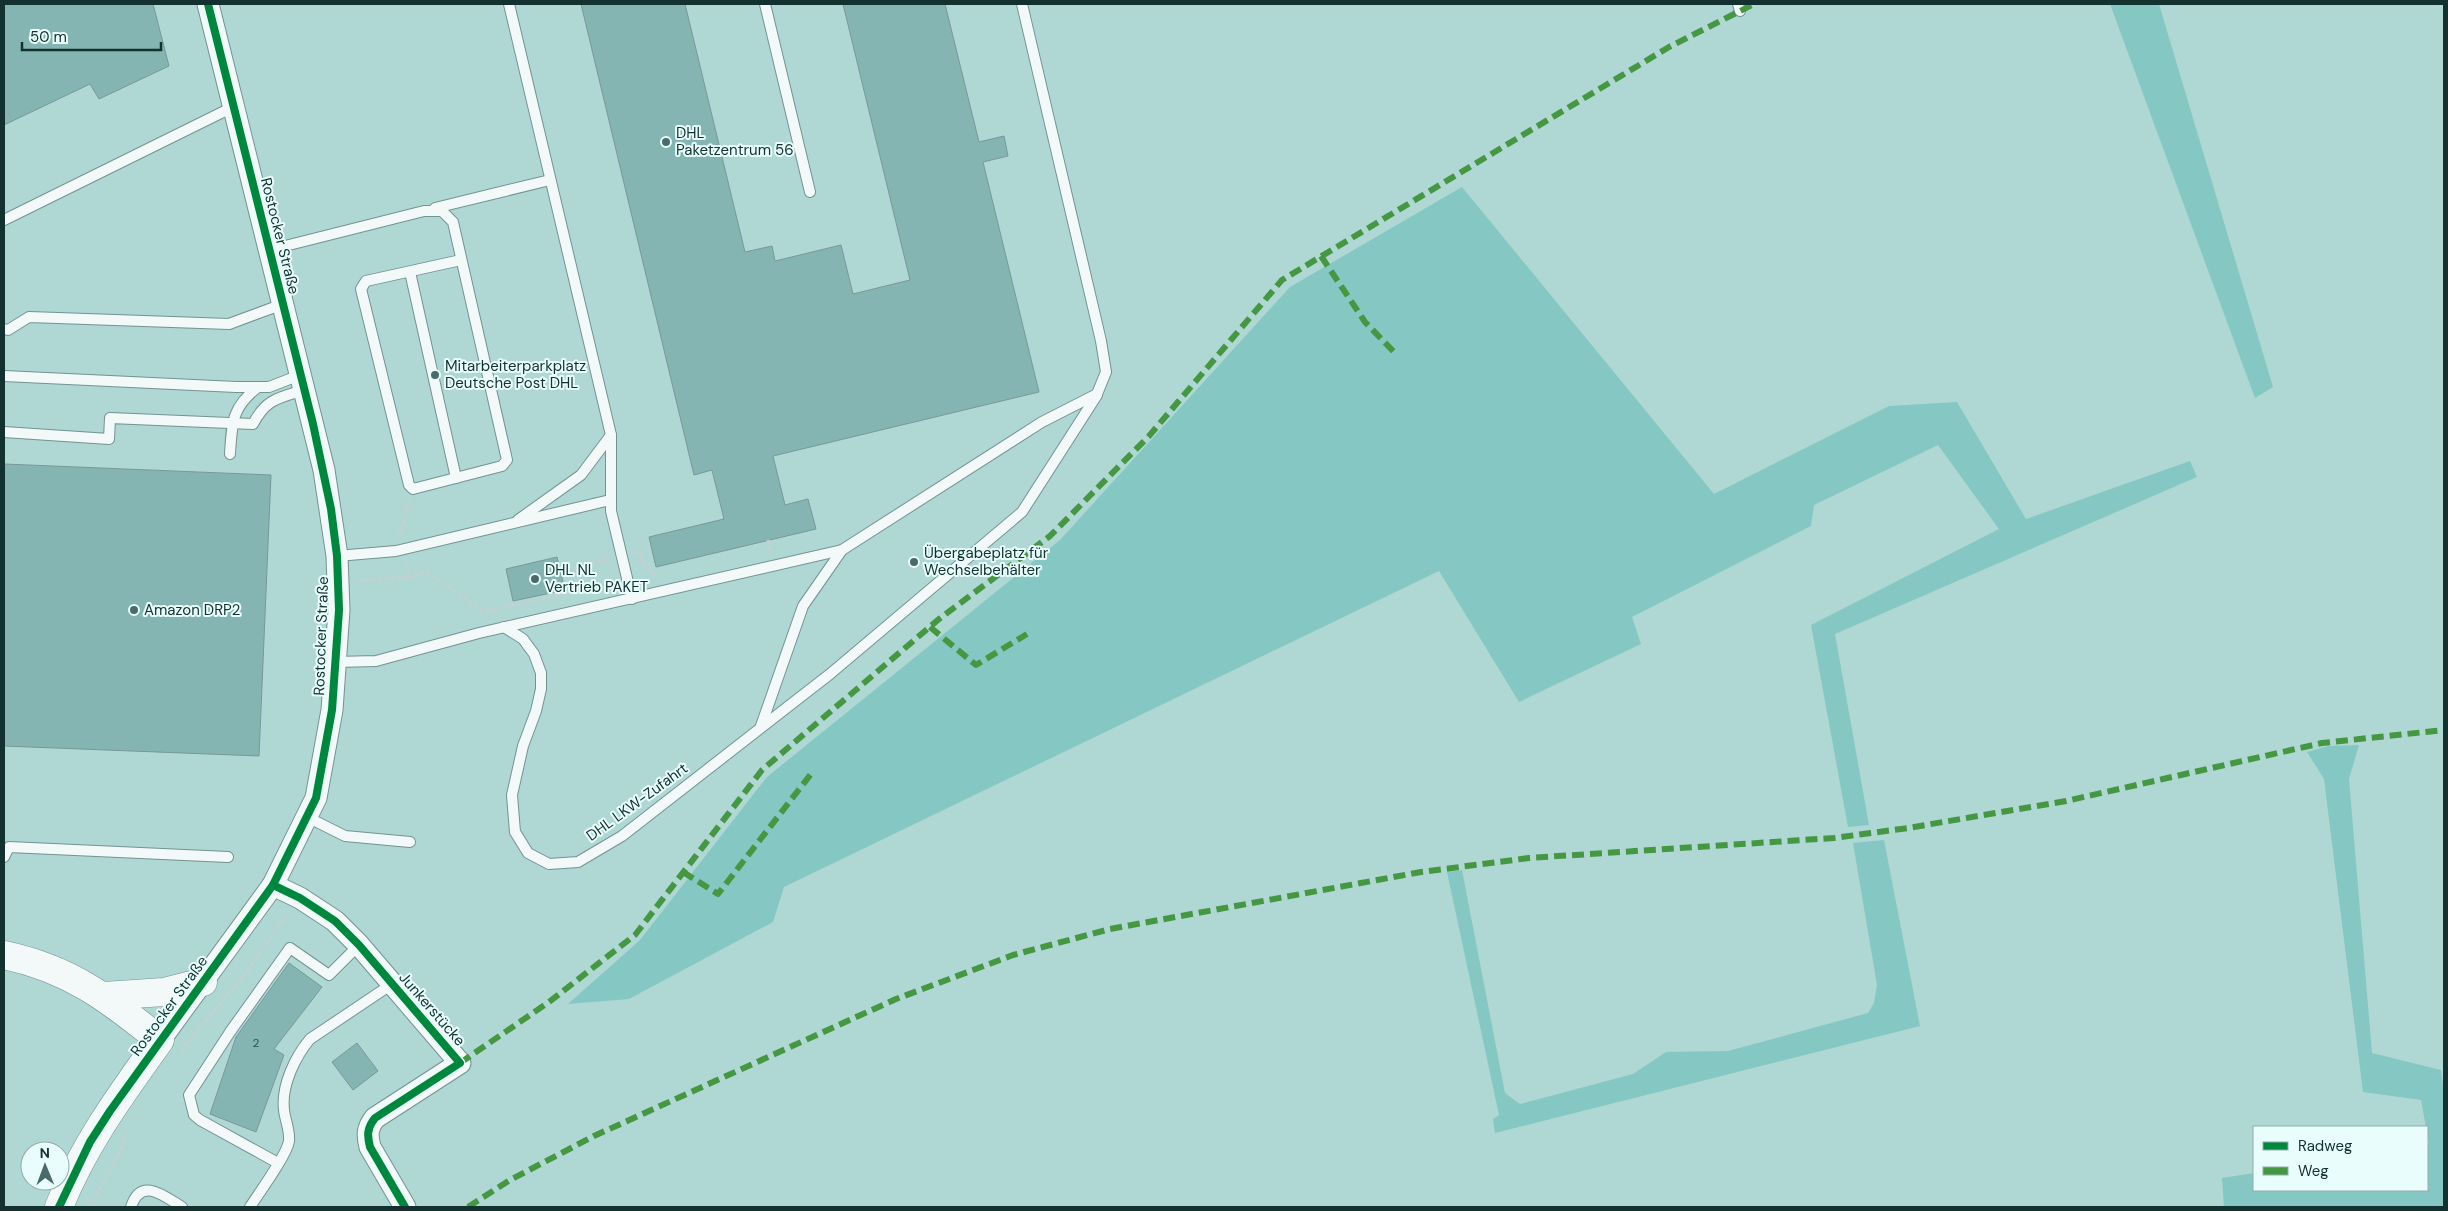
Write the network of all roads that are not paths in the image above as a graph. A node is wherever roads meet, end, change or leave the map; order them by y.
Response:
1 (208, 4) edge
2 (509, 4) edge
3 (765, 4) edge
4 (1022, 4) edge
5 (233, 108) junction
6 (550, 180) junction
7 (810, 192) dead end
8 (424, 211) junction
9 (4, 220) edge
10 (269, 250) junction
11 (461, 260) junction
12 (410, 272) junction
13 (283, 304) junction
14 (4, 329) edge
15 (4, 376) edge
16 (302, 383) junction
17 (258, 387) junction
18 (1098, 394) junction
19 (232, 424) junction
20 (4, 432) edge
21 (611, 436) junction
22 (230, 454) dead end
23 (456, 478) junction
24 (610, 500) junction
25 (513, 523) junction
26 (842, 550) junction
27 (337, 556) junction
28 (632, 599) junction
29 (504, 627) junction
30 (336, 662) junction
31 (761, 727) junction
32 (307, 818) junction
33 (410, 842) dead end
34 (4, 857) edge
35 (228, 857) dead end
36 (274, 885) junction
37 (360, 945) junction
38 (4, 955) edge
39 (203, 982) junction
40 (392, 984) junction
41 (104, 996) junction
42 (170, 1047) junction
43 (278, 1163) junction
44 (59, 1207) edge
45 (131, 1207) edge
46 (182, 1207) edge
47 (250, 1207) edge
48 (405, 1207) edge

1 - 5 street, Rostocker Straße
2 - 6 lane
3 - 7 lane
4 - 18 lane, DHL LKW-Zufahrt
5 - 9 lane
5 - 10 street, Rostocker Straße
6 - 8 lane
6 - 21 lane
8 - 10 lane
8 - 11 lane
10 - 13 street, Rostocker Straße
11 - 12 lane
11 - 23 lane
12 - 23 lane
12 - 23 lane
13 - 14 lane
13 - 16 street, Rostocker Straße
15 - 17 lane
16 - 17 lane
16 - 19 lane
16 - 27 street, Rostocker Straße
17 - 19 lane
18 - 26 lane
18 - 31 lane, DHL LKW-Zufahrt
19 - 20 lane
19 - 22 lane
21 - 24 lane
21 - 25 lane
24 - 25 lane
24 - 28 lane
25 - 27 lane
26 - 28 lane
26 - 31 lane
27 - 30 street, Rostocker Straße
28 - 29 lane
29 - 30 lane
29 - 31 lane, DHL LKW-Zufahrt
30 - 32 street, Rostocker Straße
32 - 33 lane
32 - 36 street, Rostocker Straße
34 - 35 lane
36 - 37 street, Junkerstücke
36 - 39 street, Rostocker Straße
37 - 40 street, Junkerstücke
37 - 43 lane
38 - 41 street
39 - 41 street
39 - 42 street, Rostocker Straße
40 - 43 lane
40 - 48 street, Junkerstücke
41 - 42 street
42 - 44 street, Rostocker Straße
43 - 47 lane
45 - 46 lane

